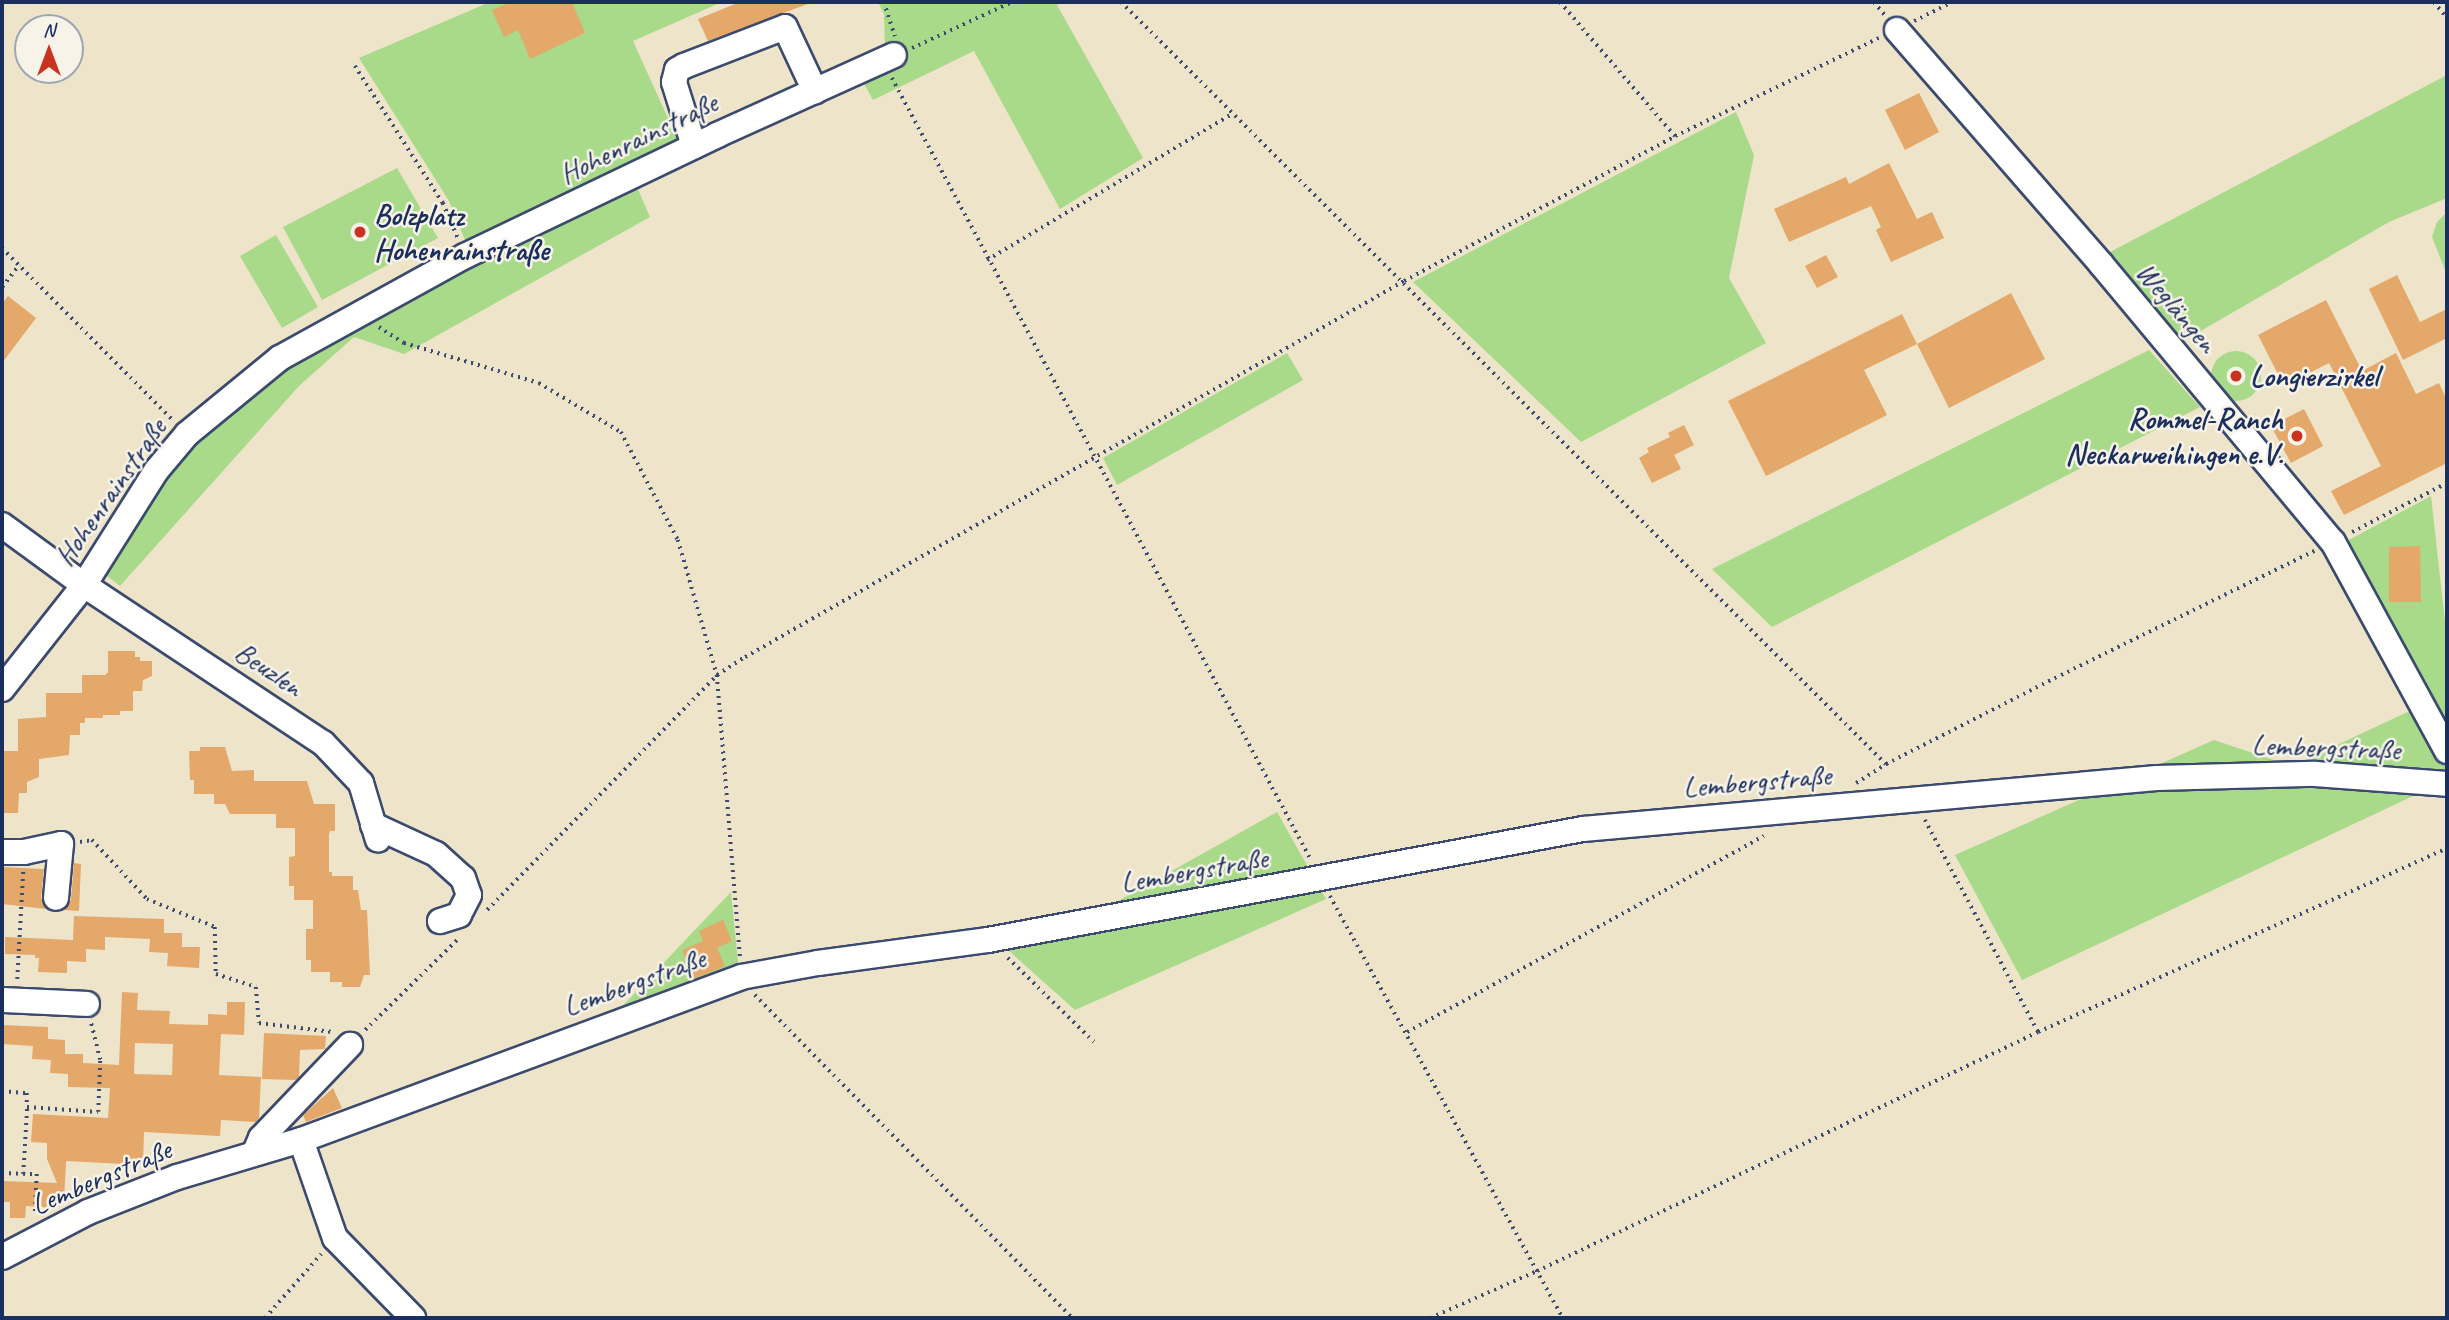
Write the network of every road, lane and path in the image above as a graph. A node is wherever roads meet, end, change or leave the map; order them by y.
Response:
1 (884, 2) edge
2 (1012, 2) edge
3 (1121, 2) edge
4 (1560, 2) edge
5 (1952, 2) edge
6 (2434, 2) edge
7 (2447, 18) edge
8 (1898, 30) junction
9 (894, 55) junction
10 (355, 66) dead end
11 (815, 91) junction
12 (1232, 114) junction
13 (1675, 136) junction
14 (694, 146) junction
15 (2, 248) edge
16 (465, 256) junction
17 (987, 260) junction
18 (19, 265) junction
19 (1404, 281) junction
20 (2, 287) edge
21 (357, 313) junction
22 (187, 434) junction
23 (1095, 457) junction
24 (2447, 483) edge
25 (2, 525) edge
26 (2333, 542) junction
27 (84, 585) junction
28 (717, 675) junction
29 (2, 688) edge
30 (2447, 751) edge
31 (1886, 764) junction
32 (2447, 785) edge
33 (1852, 786) dead end
34 (1912, 800) junction
35 (1768, 834) dead end
36 (61, 844) junction
37 (2447, 848) edge
38 (13, 852) edge
39 (1321, 880) junction
40 (56, 898) dead end
41 (480, 917) dead end
42 (440, 921) dead end
43 (461, 936) dead end
44 (988, 940) junction
45 (741, 977) junction
46 (8, 1001) edge
47 (87, 1004) joint
48 (1408, 1032) junction
49 (2038, 1032) junction
50 (1094, 1042) dead end
51 (350, 1045) junction
52 (2, 1091) edge
53 (27, 1107) junction
54 (301, 1140) junction
55 (255, 1152) junction
56 (2, 1172) edge
57 (23, 1174) junction
58 (40, 1237) junction
59 (335, 1238) junction
60 (2, 1257) edge
61 (1537, 1271) junction
62 (265, 1318) edge
63 (413, 1318) edge
64 (1072, 1318) edge
65 (1430, 1318) edge
66 (1563, 1318) edge

1 - 9 path
2 - 9 path
3 - 12 path
4 - 13 path
5 - 8 path
6 - 7 path
8 - 13 path
8 - 26 street, Weglängen
9 - 11 street, Hohenrainstraße
9 - 17 path
10 - 16 path
11 - 14 street, Hohenrainstraße
11 - 14 street
12 - 17 path
12 - 19 path
13 - 19 path
14 - 16 street, Hohenrainstraße
15 - 18 path
16 - 21 street, Hohenrainstraße
17 - 23 path
18 - 20 path
18 - 22 path
19 - 23 path
19 - 31 path
21 - 22 street, Hohenrainstraße
21 - 28 path
22 - 27 street, Hohenrainstraße
23 - 28 path
23 - 39 path
24 - 26 path
25 - 27 street, Beuzlen
26 - 30 street, Weglängen
26 - 31 path
27 - 29 street, Hohenrainstraße
27 - 42 street, Beuzlen
28 - 41 path
28 - 45 path
31 - 33 path
32 - 34 street, Lembergstraße
34 - 39 street, Lembergstraße
34 - 49 path
35 - 48 path
36 - 38 street
36 - 40 street
36 - 51 path
37 - 49 path
38 - 46 path
39 - 44 street, Lembergstraße
39 - 48 path
43 - 51 path
44 - 45 street, Lembergstraße
44 - 50 path
45 - 54 street, Lembergstraße
45 - 64 path
46 - 47 street
47 - 53 path
48 - 61 path
49 - 61 path
51 - 55 street
52 - 53 path
53 - 57 path
54 - 55 street, Lembergstraße
54 - 59 street
55 - 58 street, Lembergstraße
56 - 57 path
57 - 58 path
58 - 60 street, Lembergstraße
59 - 62 path
59 - 63 street
61 - 65 path
61 - 66 path

